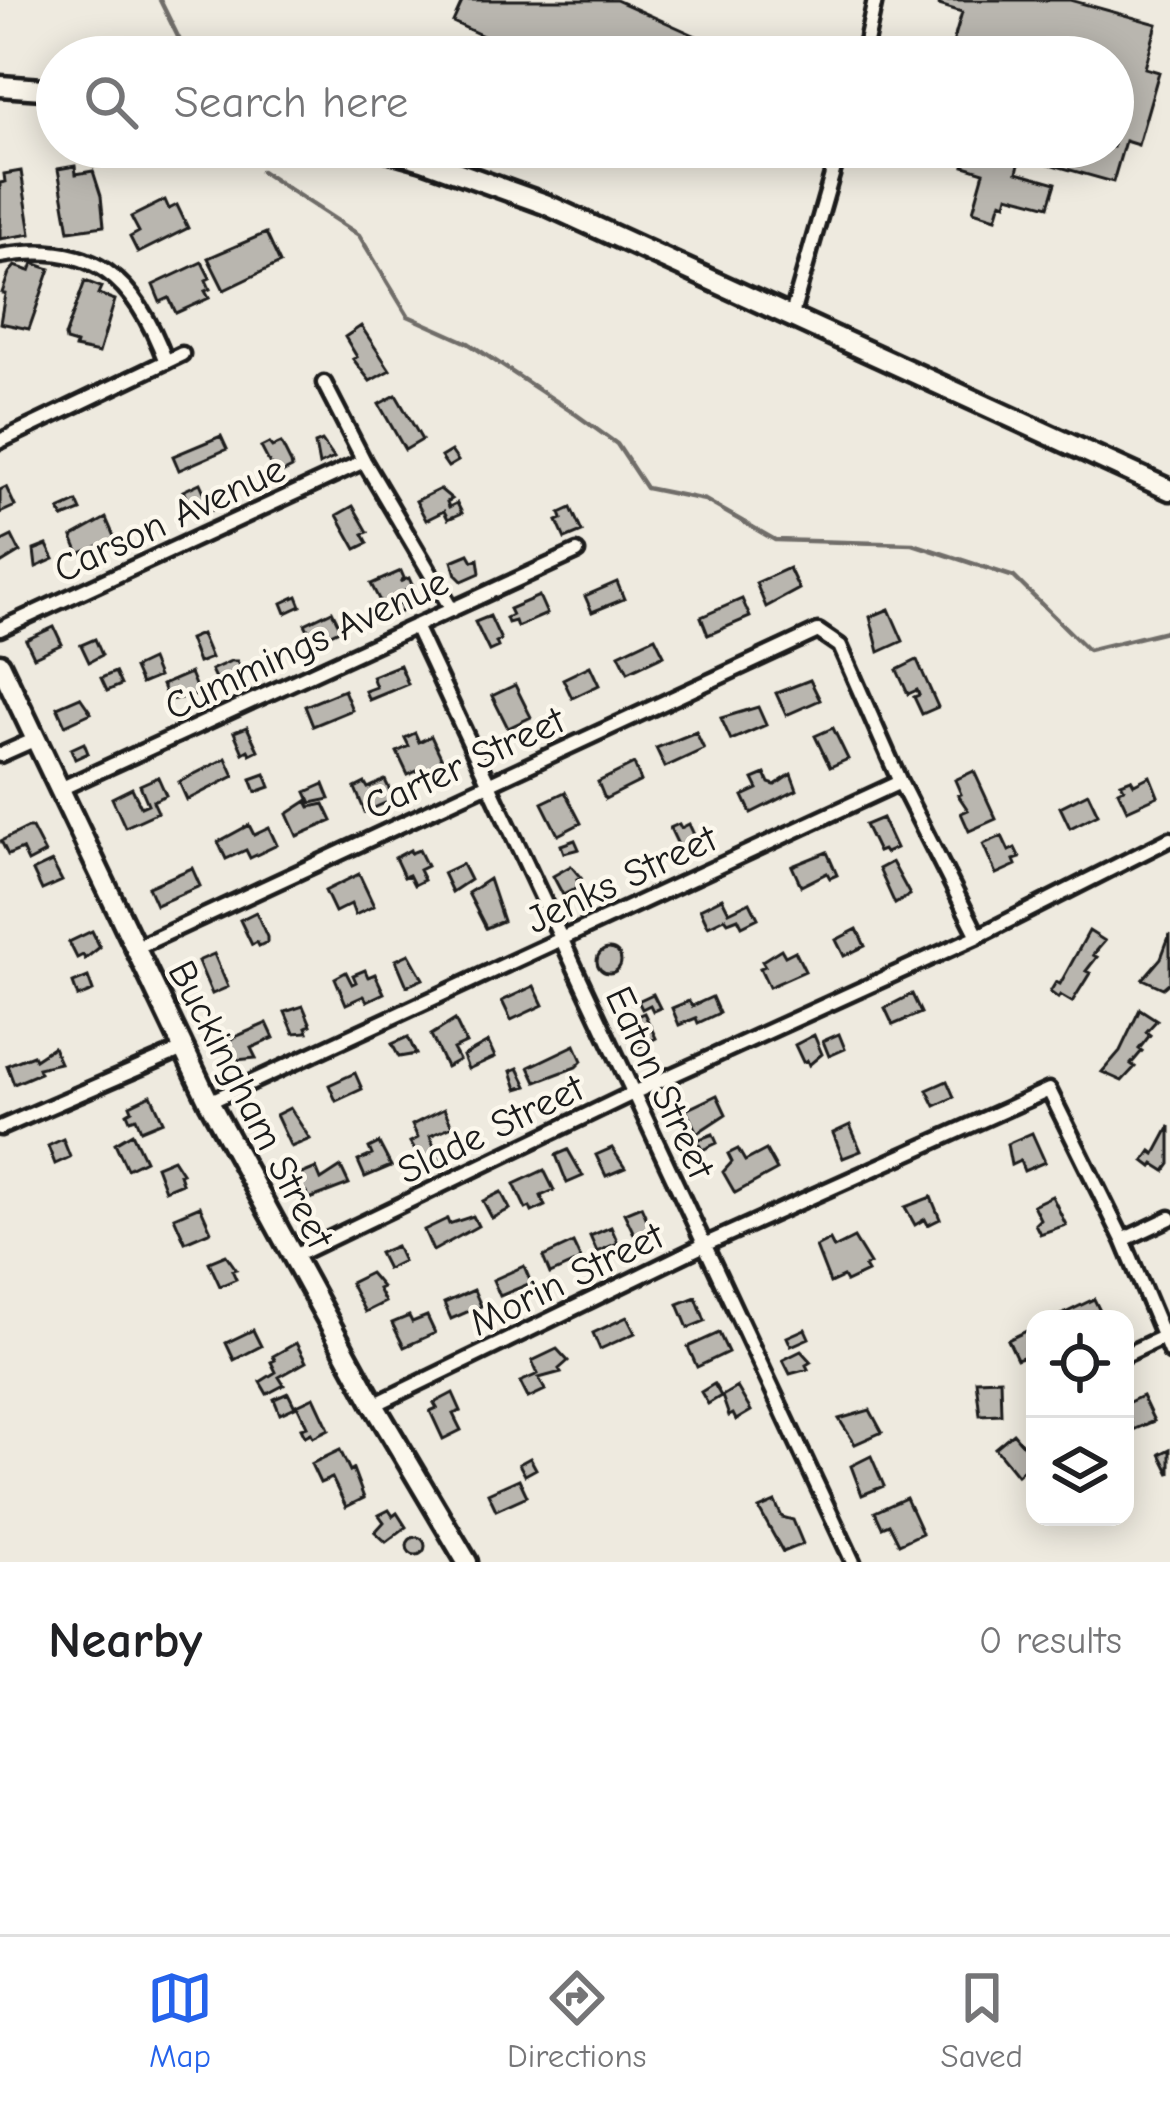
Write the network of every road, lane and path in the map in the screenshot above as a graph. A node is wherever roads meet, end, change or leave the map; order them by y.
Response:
1 (875, 0) edge
2 (867, 36) edge
3 (0, 86) edge
4 (36, 89) edge
5 (445, 168) edge
6 (834, 168) edge
7 (0, 256) edge
8 (791, 318) junction
9 (182, 354) dead end
10 (166, 362) junction
11 (324, 383) dead end
12 (0, 441) edge
13 (364, 461) junction
14 (1170, 490) edge
15 (577, 552) dead end
16 (452, 610) junction
17 (415, 626) junction
18 (0, 629) edge
19 (0, 664) edge
20 (36, 739) junction
21 (0, 755) edge
22 (490, 782) junction
23 (900, 782) junction
24 (60, 789) junction
25 (1170, 838) edge
26 (978, 936) junction
27 (561, 938) junction
28 (135, 948) junction
29 (184, 1048) junction
30 (633, 1093) junction
31 (209, 1102) junction
32 (0, 1128) edge
33 (1170, 1218) edge
34 (1123, 1240) junction
35 (704, 1245) junction
36 (292, 1257) junction
37 (1163, 1337) junction
38 (1134, 1351) edge
39 (1170, 1352) edge
40 (374, 1405) junction
41 (460, 1560) edge
42 (854, 1562) edge

1 - 2 street
3 - 4 main road
5 - 8 main road
6 - 8 street
7 - 10 street
8 - 14 main road
9 - 10 street
10 - 12 street
11 - 13 street
13 - 16 street
13 - 18 street, Carson Avenue
15 - 16 street, Cummings Avenue
16 - 17 street, Cummings Avenue
17 - 22 street, Eaton Street
17 - 24 street, Cummings Avenue
19 - 20 main road, Buckingham Street
20 - 21 street
20 - 24 main road, Buckingham Street
22 - 23 street, Carter Street
22 - 27 street, Eaton Street
22 - 28 street, Carter Street
23 - 26 street
23 - 27 street, Jenks Street
24 - 28 main road, Buckingham Street
25 - 26 street, Slade Street
26 - 30 street, Slade Street
27 - 30 street, Eaton Street
27 - 31 street, Jenks Street
28 - 29 main road, Buckingham Street
29 - 31 main road, Buckingham Street
29 - 32 street
30 - 35 street, Eaton Street
30 - 36 street, Slade Street
31 - 36 main road, Buckingham Street
33 - 34 street
34 - 35 street, Morin Street
34 - 37 street
35 - 40 street, Morin Street
35 - 42 street, Eaton Street
36 - 40 main road, Buckingham Street
37 - 38 street
37 - 39 street
40 - 41 main road, Buckingham Street

